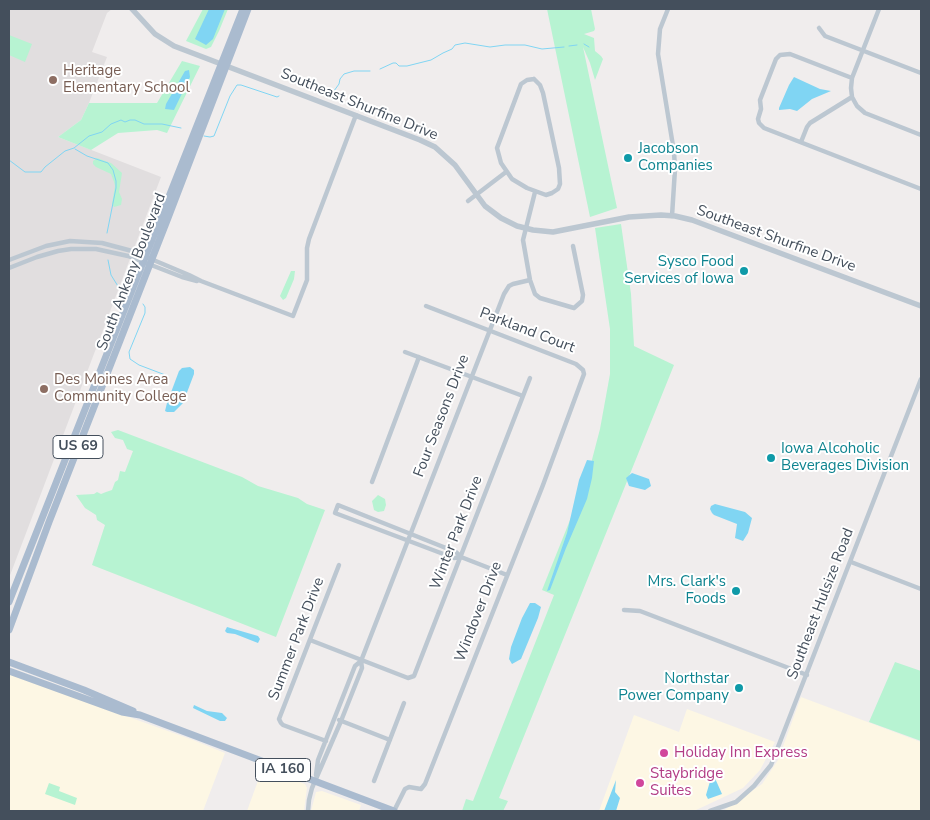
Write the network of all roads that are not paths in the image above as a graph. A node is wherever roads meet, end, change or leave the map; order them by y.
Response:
1 (132, 9) edge
2 (243, 9) edge
3 (248, 9) edge
4 (668, 9) edge
5 (879, 9) edge
6 (819, 28) dead end
7 (862, 50) junction
8 (223, 66) junction
9 (921, 72) edge
10 (852, 78) junction
11 (852, 97) junction
12 (356, 115) junction
13 (921, 135) edge
14 (801, 142) junction
15 (506, 172) junction
16 (921, 189) edge
17 (535, 192) junction
18 (476, 195) junction
19 (468, 201) dead end
20 (672, 216) junction
21 (526, 229) junction
22 (573, 246) dead end
23 (143, 259) junction
24 (9, 260) edge
25 (151, 262) junction
26 (9, 268) edge
27 (530, 280) junction
28 (426, 306) dead end
29 (921, 306) edge
30 (490, 330) junction
31 (406, 352) dead end
32 (420, 357) junction
33 (471, 376) junction
34 (530, 378) dead end
35 (921, 379) edge
36 (523, 396) junction
37 (574, 404) joint
38 (82, 426) junction
39 (372, 482) dead end
40 (410, 533) junction
41 (408, 540) junction
42 (461, 557) junction
43 (851, 562) junction
44 (339, 565) dead end
45 (507, 575) junction
46 (921, 589) edge
47 (9, 602) edge
48 (624, 610) dead end
49 (9, 630) edge
50 (310, 640) junction
51 (9, 657) edge
52 (361, 661) junction
53 (9, 662) edge
54 (18, 665) junction
55 (9, 671) edge
56 (807, 675) junction
57 (404, 703) dead end
58 (140, 715) junction
59 (335, 719) junction
60 (341, 721) junction
61 (390, 740) junction
62 (326, 741) junction
63 (374, 781) dead end
64 (315, 782) junction
65 (308, 811) edge
66 (394, 811) edge
67 (710, 811) edge

1 - 8 street, Southeast Shurfine Drive
2 - 8 main road, South Ankeny Boulevard / US 69
3 - 8 main road, South Ankeny Boulevard / US 69
4 - 20 street
5 - 7 street
6 - 7 street
7 - 9 street
7 - 10 street
8 - 12 street, Southeast Shurfine Drive
8 - 23 main road, South Ankeny Boulevard / US 69
8 - 25 main road, South Ankeny Boulevard / US 69
10 - 11 street
10 - 14 street
11 - 13 street
11 - 14 street
12 - 18 street, Southeast Shurfine Drive
12 - 25 street
14 - 16 street
15 - 17 street
15 - 17 street
15 - 18 street
17 - 21 street
18 - 19 street
18 - 21 street, Southeast Shurfine Drive
20 - 21 street, Southeast Shurfine Drive
20 - 29 street, Southeast Shurfine Drive
21 - 27 street
22 - 27 street
23 - 24 street
23 - 25 street
23 - 26 street
23 - 38 main road, South Ankeny Boulevard / US 69
25 - 38 main road, South Ankeny Boulevard / US 69
27 - 30 street, Four Seasons Drive
28 - 30 street, Parkland Court
30 - 33 street, Four Seasons Drive
30 - 37 street, Parkland Court
31 - 32 street
32 - 33 street
32 - 39 street
33 - 36 street
33 - 40 street, Four Seasons Drive
34 - 36 street, Winter Park Drive
35 - 43 street, Southeast Hulsize Road
36 - 42 street, Winter Park Drive
37 - 45 street, Windover Drive
38 - 47 main road, South Ankeny Boulevard / US 69
38 - 49 main road, South Ankeny Boulevard / US 69
40 - 41 street, Four Seasons Drive
40 - 41 street
40 - 42 street
41 - 42 street
41 - 52 street, Four Seasons Drive
42 - 45 street
42 - 52 street, Winter Park Drive
43 - 46 street
43 - 56 street, Southeast Hulsize Road
44 - 50 street, Summer Park Drive
45 - 66 street, Windover Drive
48 - 56 street
50 - 52 street
50 - 62 street, Summer Park Drive
51 - 54 main road
52 - 59 street, Four Seasons Drive
52 - 60 street, Four Seasons Drive
53 - 54 main road, IA 160
54 - 58 main road, IA 160
55 - 58 main road, IA 160
56 - 67 street, Southeast Hulsize Road
57 - 61 street
58 - 64 main road, IA 160
59 - 60 street
59 - 62 street, Four Seasons Drive
60 - 61 street
60 - 64 street, Four Seasons Drive
61 - 63 street
62 - 64 street, Four Seasons Drive
64 - 65 street
64 - 66 main road, IA 160

